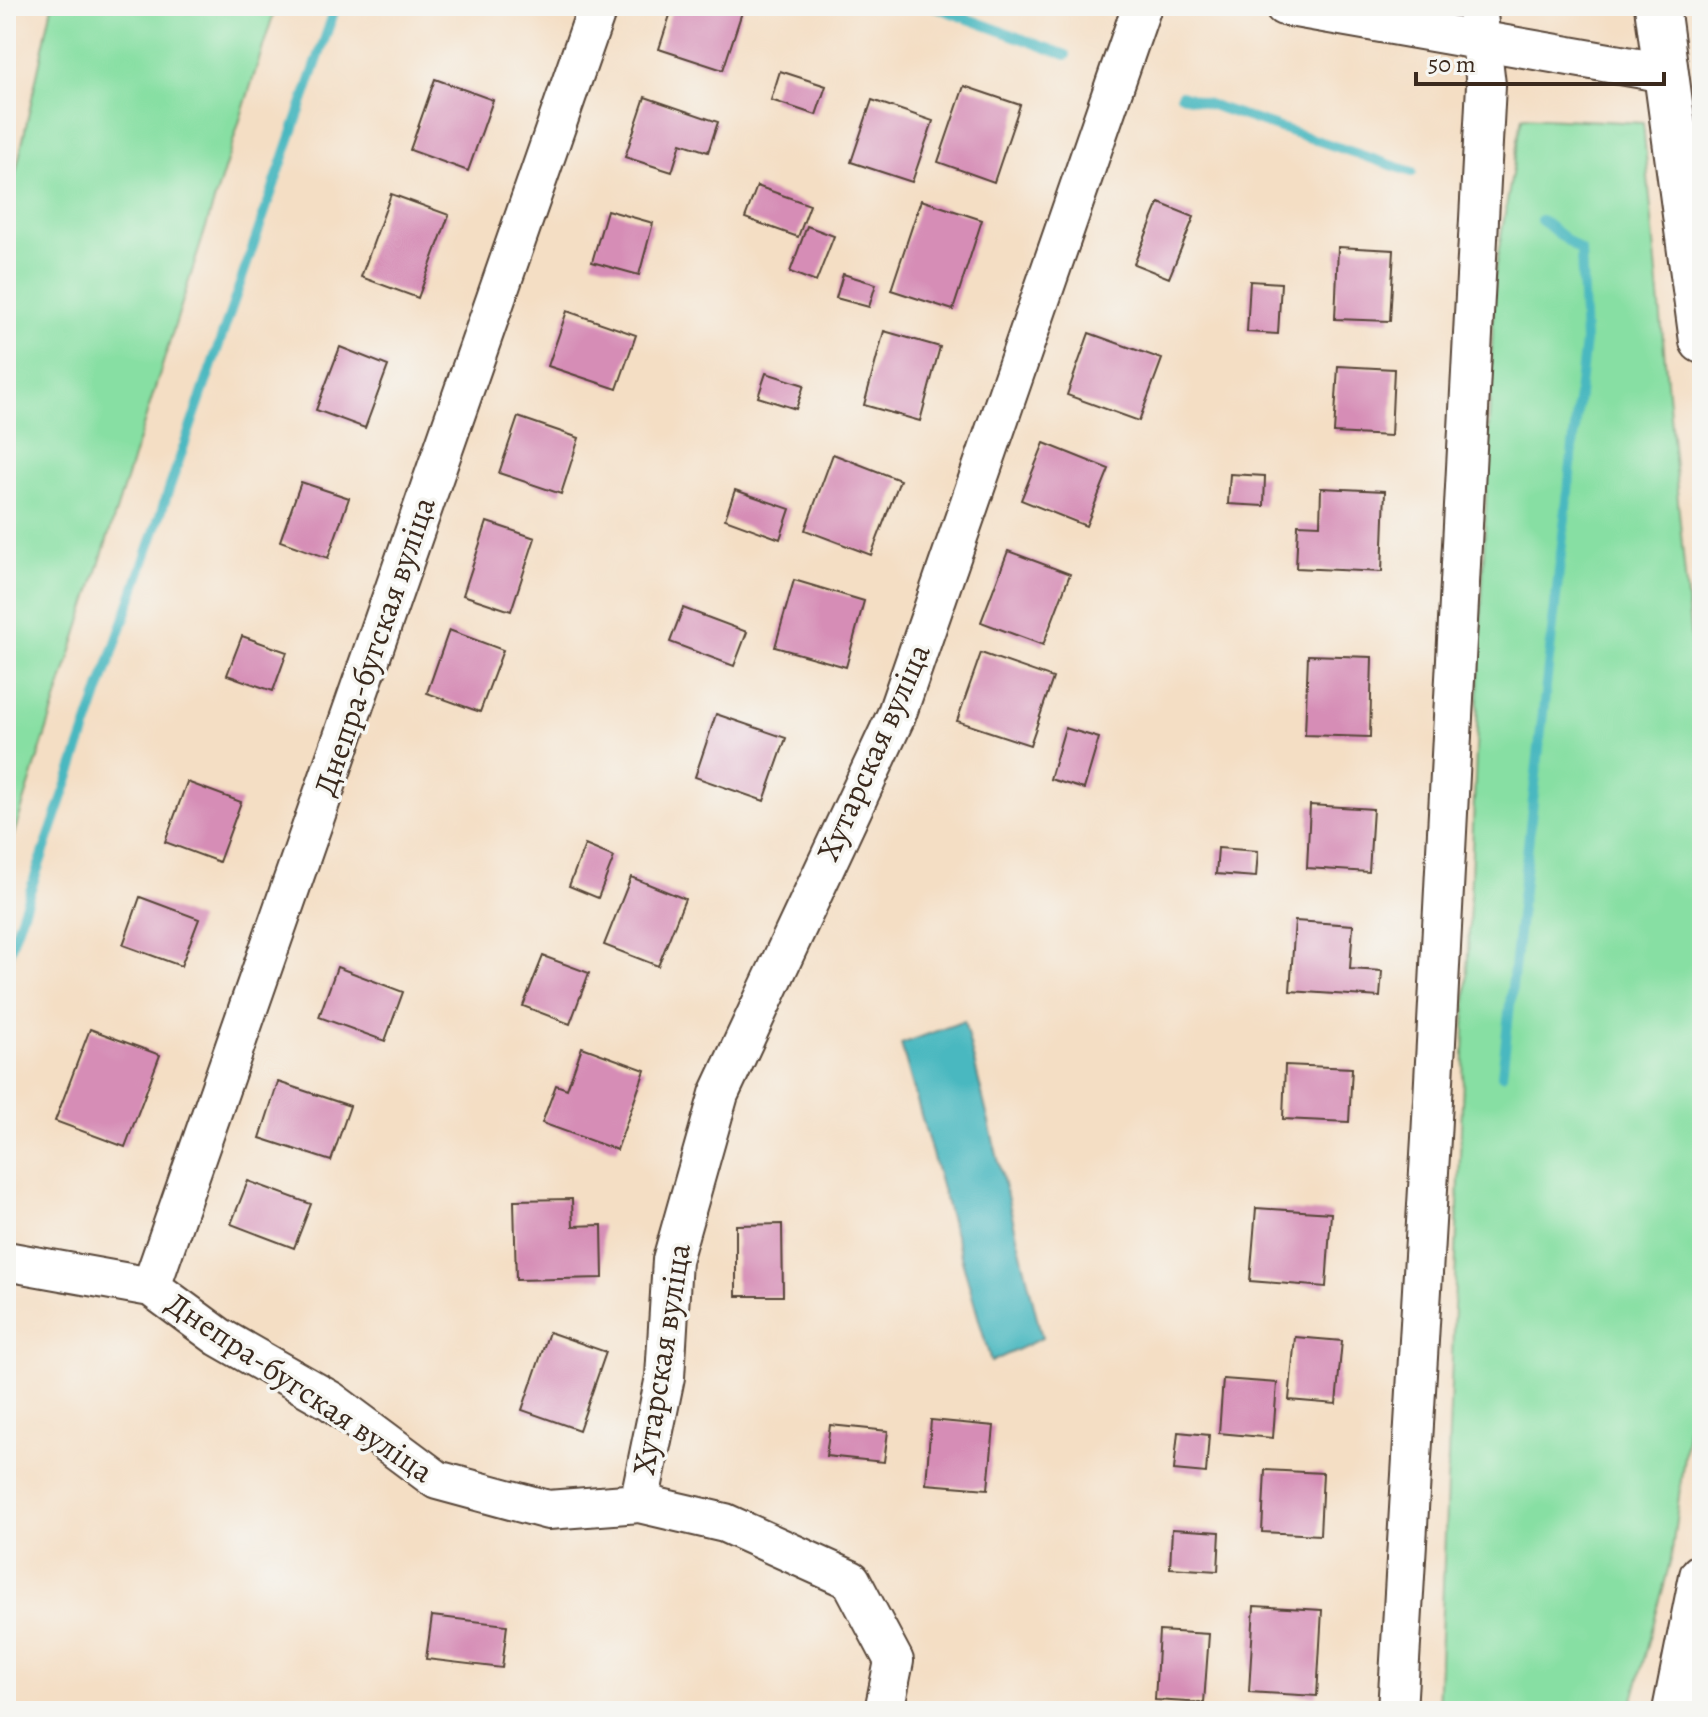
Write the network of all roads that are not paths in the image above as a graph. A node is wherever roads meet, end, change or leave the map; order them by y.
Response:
1 (598, 6) edge
2 (1142, 6) edge
3 (1284, 6) edge
4 (1657, 6) edge
5 (1479, 23) edge
6 (1666, 73) junction
7 (1702, 341) edge
8 (6, 1261) edge
9 (151, 1287) junction
10 (639, 1503) junction
11 (1702, 1576) edge
12 (884, 1711) edge
13 (1397, 1711) edge
14 (1675, 1711) edge

1 - 9 street, Днепра-бугская вуліца
2 - 10 street, Хутарская вуліца
3 - 5 street
4 - 6 main road
5 - 6 street
5 - 13 street
6 - 7 main road
8 - 9 street, Днепра-бугская вуліца
9 - 10 street, Днепра-бугская вуліца
10 - 12 street, Днепра-бугская вуліца
11 - 14 main road

